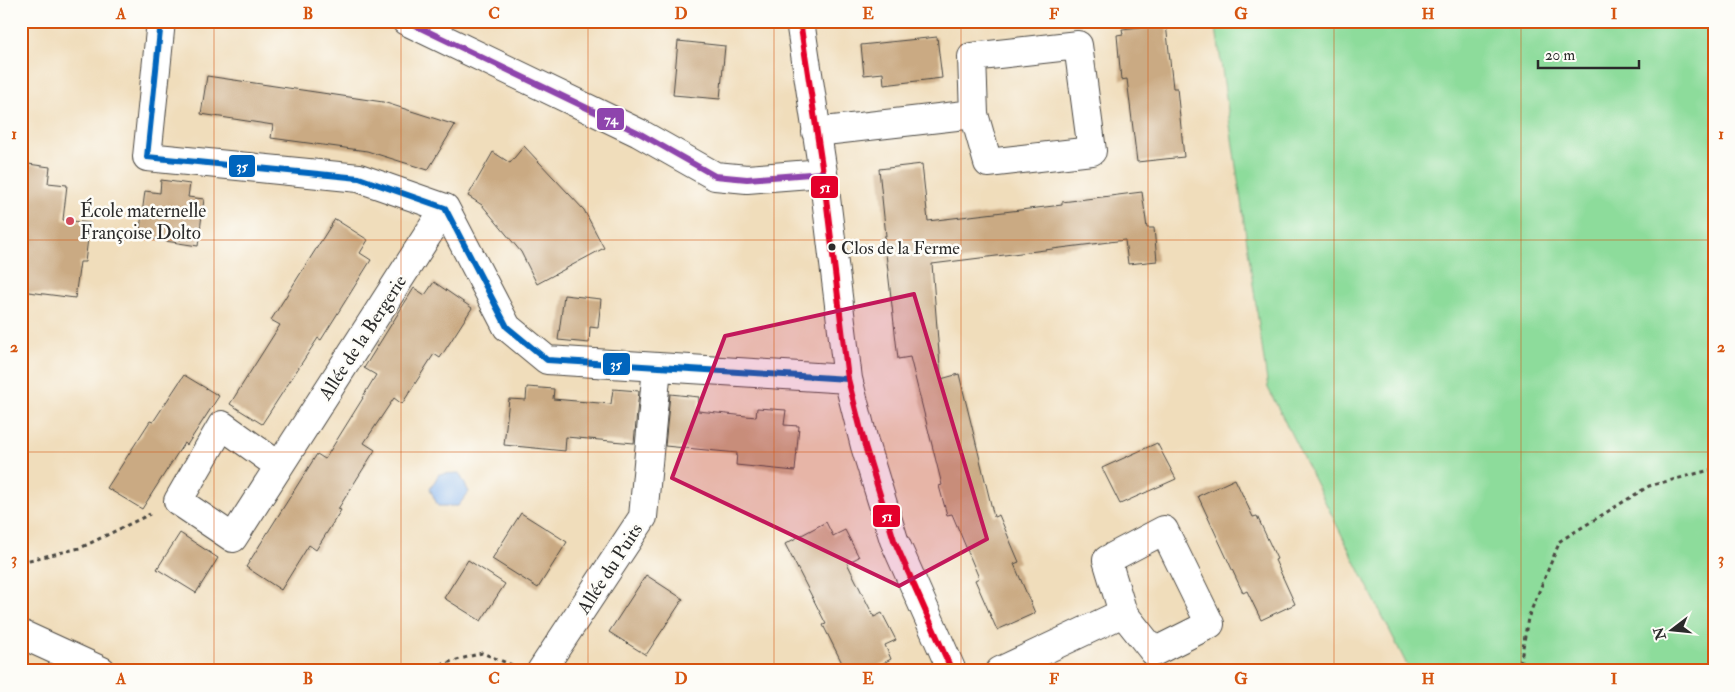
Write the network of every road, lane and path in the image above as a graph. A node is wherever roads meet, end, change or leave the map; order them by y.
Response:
1 (161, 21) edge
2 (406, 21) edge
3 (800, 21) edge
4 (974, 114) junction
5 (816, 132) junction
6 (823, 172) junction
7 (444, 208) junction
8 (657, 367) junction
9 (848, 379) junction
10 (279, 466) junction
11 (1714, 469) edge
12 (178, 501) junction
13 (21, 562) edge
14 (1123, 613) dead end
15 (21, 634) edge
16 (528, 669) edge
17 (102, 671) edge
18 (417, 671) edge
19 (952, 671) edge
20 (1000, 671) edge
21 (1519, 671) edge

1 - 7 street
2 - 6 street
3 - 5 street
4 - 4 street
4 - 5 street
5 - 6 street
6 - 9 street
7 - 8 street
7 - 10 street, Allée de la Bergerie
8 - 9 street
8 - 16 street, Allée du Puits
9 - 19 street
10 - 12 street, Allée de la Bergerie
10 - 12 street
11 - 21 path
12 - 13 path
14 - 20 street
15 - 17 street
16 - 18 path

